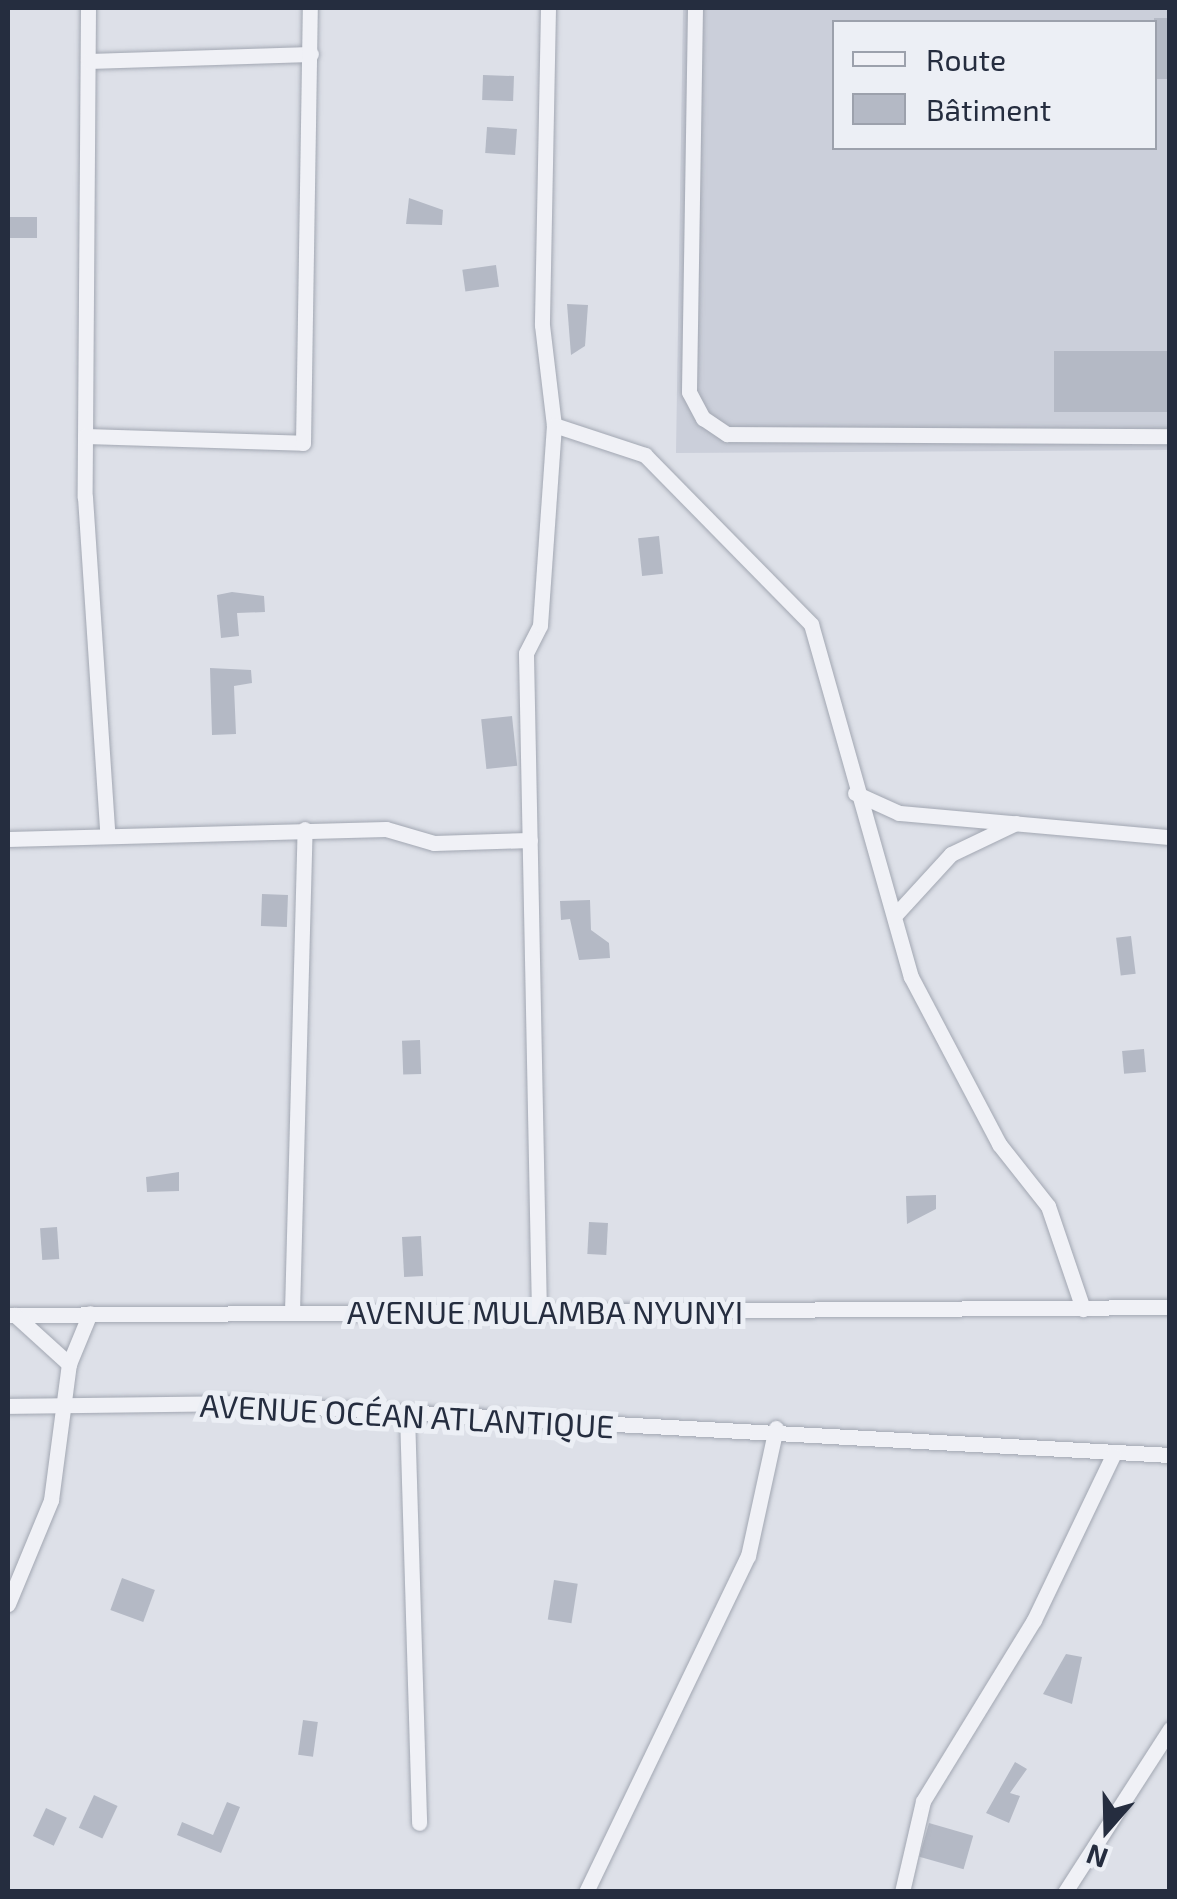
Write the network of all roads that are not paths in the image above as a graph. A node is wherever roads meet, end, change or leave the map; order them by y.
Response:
1 (88, 8) edge
2 (310, 8) edge
3 (548, 8) edge
4 (696, 8) edge
5 (310, 54) junction
6 (88, 61) junction
7 (554, 425) junction
8 (85, 436) junction
9 (1170, 436) edge
10 (856, 793) junction
11 (1020, 822) junction
12 (306, 830) junction
13 (106, 832) junction
14 (1170, 837) edge
15 (8, 839) edge
16 (530, 840) junction
17 (897, 914) junction
18 (1170, 1306) edge
19 (1083, 1309) junction
20 (292, 1312) junction
21 (90, 1313) junction
22 (538, 1314) junction
23 (11, 1315) edge
24 (69, 1364) junction
25 (67, 1405) junction
26 (8, 1406) edge
27 (408, 1414) junction
28 (776, 1428) junction
29 (1113, 1455) junction
30 (1170, 1455) edge
31 (8, 1604) edge
32 (1170, 1730) edge
33 (419, 1824) dead end
34 (586, 1892) edge
35 (902, 1892) edge
36 (1066, 1892) edge

1 - 6 street
2 - 5 street
3 - 7 street
4 - 9 street
5 - 6 street
5 - 8 street
6 - 8 street
7 - 10 street
7 - 16 street
8 - 13 street
10 - 11 street
10 - 17 street
11 - 14 street
11 - 17 street
12 - 13 street
12 - 16 street
12 - 20 street
13 - 15 street
16 - 22 street
17 - 19 street
18 - 19 street, AVENUE MULAMBA NYUNYI
19 - 22 street, AVENUE MULAMBA NYUNYI
20 - 21 street, AVENUE MULAMBA NYUNYI
20 - 22 street, AVENUE MULAMBA NYUNYI
21 - 23 street, AVENUE MULAMBA NYUNYI
21 - 24 street
23 - 24 street
24 - 25 street
25 - 26 street, AVENUE OCÉAN ATLANTIQUE
25 - 27 street, AVENUE OCÉAN ATLANTIQUE
25 - 31 street
27 - 28 street, AVENUE OCÉAN ATLANTIQUE
27 - 33 street
28 - 29 street, AVENUE OCÉAN ATLANTIQUE
28 - 34 street
29 - 30 street
29 - 35 street
32 - 36 street

